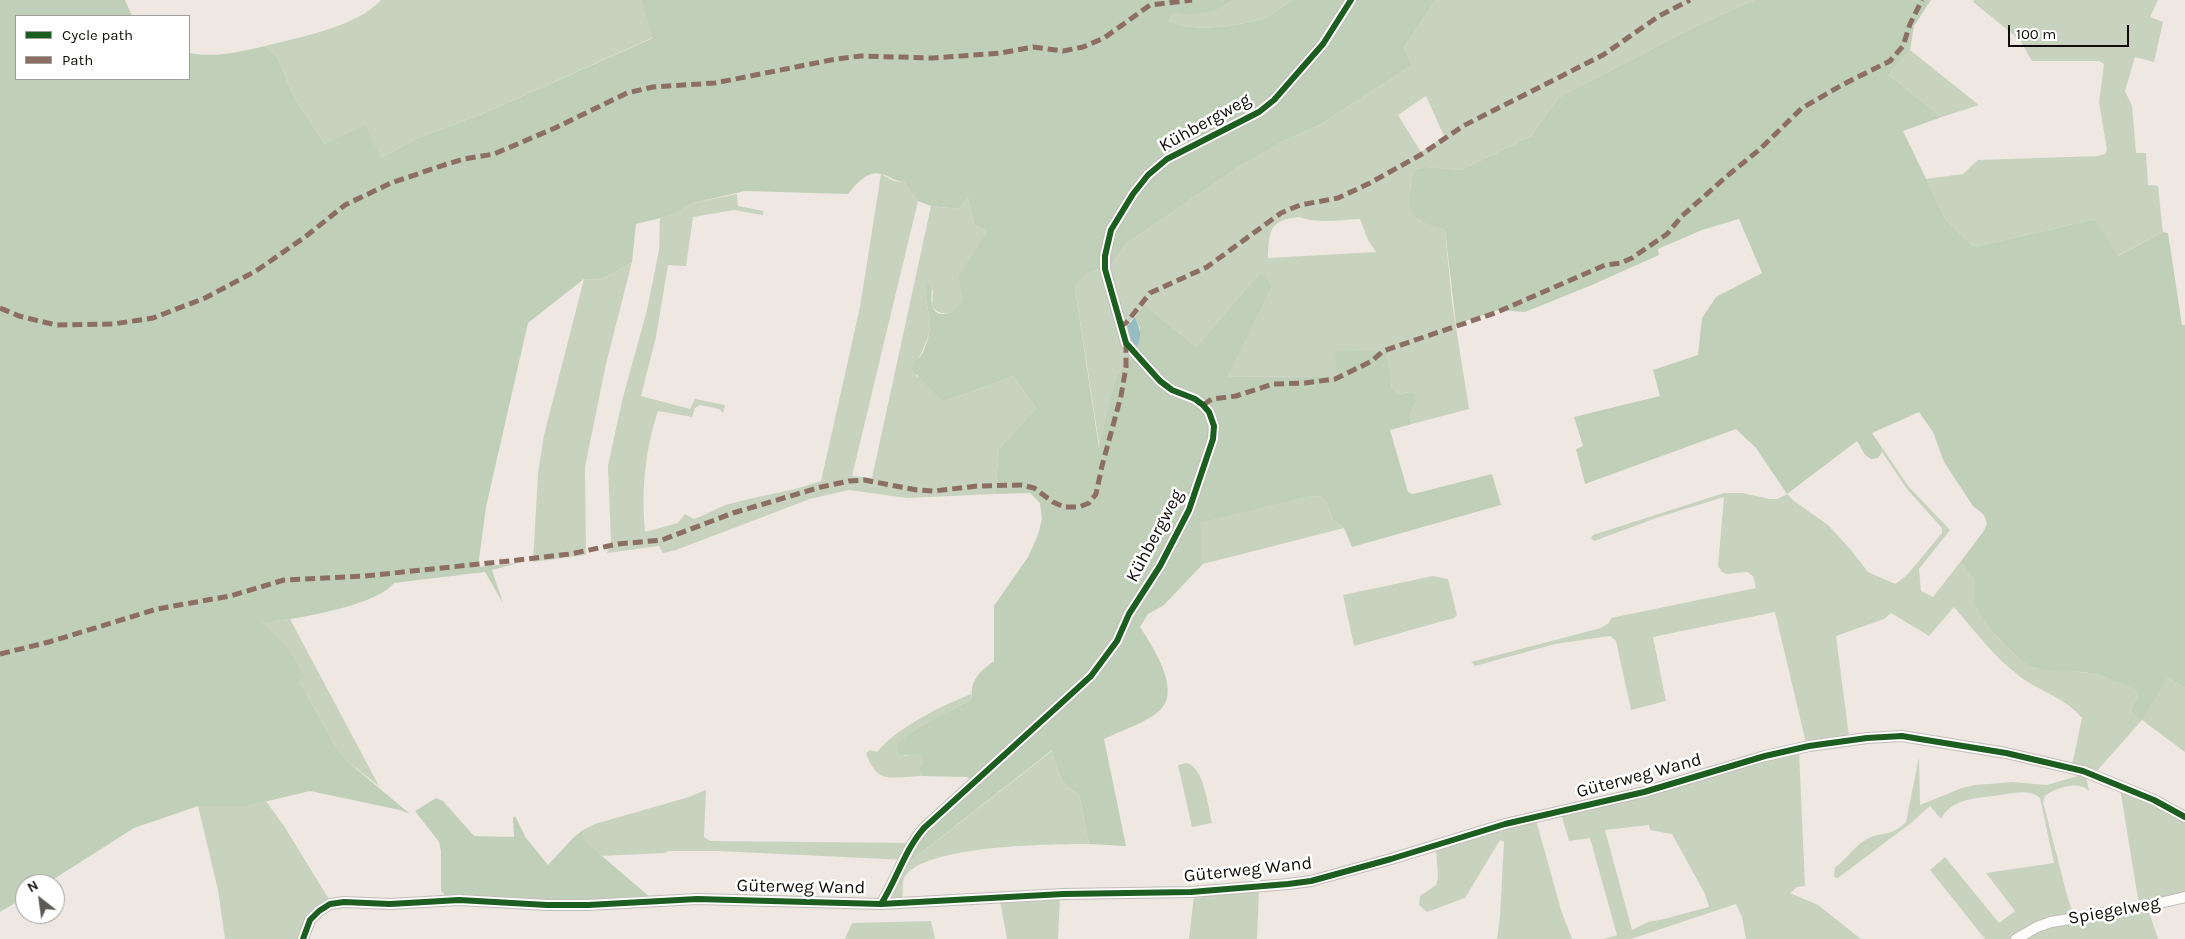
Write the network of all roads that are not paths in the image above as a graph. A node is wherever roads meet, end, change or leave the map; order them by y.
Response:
1 (1351, 0) edge
2 (2185, 817) edge
3 (2185, 897) edge
4 (881, 904) junction
5 (303, 939) edge
6 (2016, 939) edge

1 - 4 street, Kühbergweg
2 - 4 street, Güterweg Wand
3 - 6 street, Spiegelweg
4 - 5 street, Güterweg Wand

